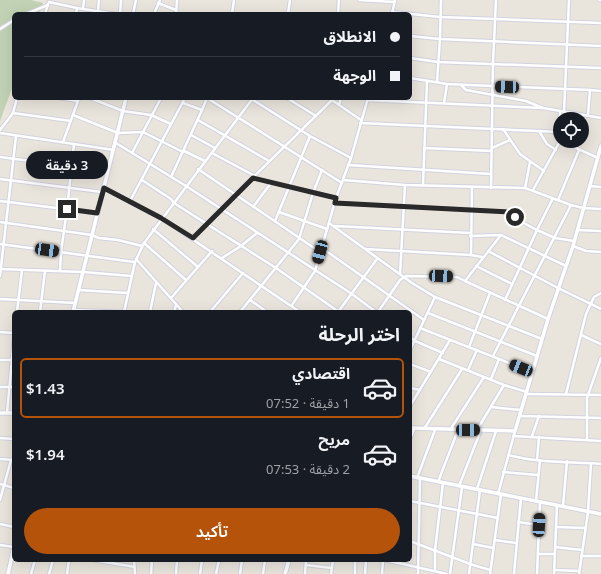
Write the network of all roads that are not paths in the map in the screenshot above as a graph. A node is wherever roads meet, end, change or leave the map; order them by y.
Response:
1 (84, 0) edge
2 (99, 0) edge
3 (121, 0) edge
4 (136, 0) edge
5 (177, 0) edge
6 (234, 0) edge
7 (290, 0) edge
8 (339, 0) edge
9 (359, 0) edge
10 (441, 0) edge
11 (496, 0) edge
12 (569, 0) edge
13 (395, 1) edge
14 (49, 2) edge
15 (159, 2) edge
16 (77, 8) junction
17 (83, 9) junction
18 (176, 10) joint
19 (98, 11) joint
20 (30, 12) edge
21 (46, 12) edge
22 (76, 12) edge
23 (120, 12) edge
24 (133, 12) edge
25 (155, 12) edge
26 (232, 12) edge
27 (288, 12) edge
28 (338, 12) edge
29 (392, 12) edge
30 (412, 15) edge
31 (440, 17) junction
32 (495, 19) junction
33 (12, 21) edge
34 (568, 22) junction
35 (601, 23) edge
36 (0, 29) edge
37 (412, 36) edge
38 (440, 39) junction
39 (494, 41) junction
40 (567, 45) junction
41 (601, 46) edge
42 (412, 58) edge
43 (438, 62) junction
44 (493, 64) junction
45 (566, 67) junction
46 (601, 68) edge
47 (412, 78) edge
48 (427, 81) junction
49 (437, 82) junction
50 (446, 84) junction
51 (461, 84) junction
52 (493, 86) junction
53 (565, 89) junction
54 (590, 90) junction
55 (601, 91) edge
56 (493, 94) junction
57 (16, 100) edge
58 (78, 100) edge
59 (95, 100) edge
60 (126, 100) edge
61 (161, 100) edge
62 (184, 100) edge
63 (206, 100) edge
64 (210, 100) edge
65 (251, 100) edge
66 (255, 100) edge
67 (291, 100) edge
68 (332, 100) joint
69 (340, 100) edge
70 (368, 100) edge
71 (382, 100) edge
72 (183, 103) junction
73 (426, 103) junction
74 (444, 104) junction
75 (339, 105) junction
76 (493, 105) junction
77 (543, 108) junction
78 (202, 110) junction
79 (123, 111) junction
80 (560, 111) joint
81 (564, 112) joint
82 (588, 112) edge
83 (12, 113) junction
84 (73, 115) junction
85 (151, 115) junction
86 (589, 115) edge
87 (316, 116) junction
88 (239, 118) junction
89 (601, 118) edge
90 (198, 120) junction
91 (71, 121) junction
92 (360, 121) junction
93 (171, 124) junction
94 (425, 125) junction
95 (493, 128) junction
96 (503, 129) junction
97 (302, 130) junction
98 (539, 131) junction
99 (0, 132) edge
100 (118, 132) junction
101 (143, 132) junction
102 (553, 132) edge
103 (191, 135) junction
104 (226, 135) junction
105 (16, 136) junction
106 (310, 136) junction
107 (510, 140) junction
108 (64, 142) junction
109 (162, 142) junction
110 (116, 143) junction
111 (74, 144) junction
112 (601, 146) edge
113 (284, 147) junction
114 (215, 148) junction
115 (424, 148) junction
116 (575, 148) edge
117 (114, 150) junction
118 (492, 150) junction
119 (556, 150) joint
120 (579, 150) junction
121 (184, 152) junction
122 (132, 153) junction
123 (212, 153) junction
124 (0, 157) edge
125 (13, 158) junction
126 (302, 158) junction
127 (351, 158) junction
128 (598, 158) junction
129 (205, 161) junction
130 (269, 161) junction
131 (530, 162) junction
132 (596, 164) junction
133 (150, 165) junction
134 (348, 165) junction
135 (601, 165) edge
136 (71, 166) junction
137 (198, 169) junction
138 (322, 170) junction
139 (423, 170) junction
140 (544, 170) junction
141 (108, 171) junction
142 (492, 174) junction
143 (171, 177) junction
144 (254, 177) junction
145 (0, 179) edge
146 (142, 180) junction
147 (11, 181) junction
148 (343, 182) junction
149 (272, 183) junction
150 (405, 185) junction
151 (422, 185) junction
152 (186, 186) junction
153 (589, 186) junction
154 (289, 187) junction
155 (472, 187) junction
156 (601, 187) edge
157 (69, 188) junction
158 (491, 188) junction
159 (526, 188) junction
160 (103, 190) junction
161 (533, 190) junction
162 (313, 193) junction
163 (236, 194) junction
164 (336, 198) junction
165 (553, 198) junction
166 (0, 200) edge
167 (558, 200) junction
168 (130, 201) junction
169 (8, 202) junction
170 (174, 203) junction
171 (335, 203) junction
172 (571, 205) junction
173 (254, 207) junction
174 (403, 207) junction
175 (583, 208) junction
176 (67, 209) junction
177 (601, 209) edge
178 (221, 210) junction
179 (471, 210) junction
180 (279, 212) junction
181 (97, 213) junction
182 (161, 218) junction
183 (275, 221) junction
184 (0, 222) edge
185 (304, 222) junction
186 (6, 223) junction
187 (329, 223) junction
188 (207, 224) junction
189 (333, 226) junction
190 (327, 229) junction
191 (403, 229) junction
192 (153, 230) junction
193 (537, 230) junction
194 (578, 230) junction
195 (64, 231) junction
196 (601, 231) edge
197 (257, 233) junction
198 (470, 234) junction
199 (92, 235) junction
200 (501, 235) junction
201 (193, 238) junction
202 (555, 238) junction
203 (299, 239) junction
204 (574, 241) junction
205 (2, 244) edge
206 (143, 244) junction
207 (241, 246) junction
208 (573, 246) junction
209 (322, 248) junction
210 (365, 249) junction
211 (528, 249) junction
212 (488, 251) junction
213 (61, 252) junction
214 (212, 252) junction
215 (320, 252) junction
216 (402, 252) junction
217 (601, 252) edge
218 (288, 254) junction
219 (471, 255) junction
220 (86, 256) junction
221 (483, 257) junction
222 (545, 257) junction
223 (222, 258) junction
224 (377, 259) junction
225 (135, 260) junction
226 (476, 266) junction
227 (566, 266) junction
228 (198, 267) junction
229 (276, 268) junction
230 (519, 268) junction
231 (0, 269) edge
232 (22, 270) junction
233 (45, 270) junction
234 (315, 270) junction
235 (60, 271) junction
236 (83, 272) junction
237 (243, 273) junction
238 (400, 274) junction
239 (0, 276) edge
240 (132, 276) junction
241 (536, 276) junction
242 (404, 277) junction
243 (363, 278) junction
244 (186, 280) junction
245 (465, 281) junction
246 (156, 282) junction
247 (512, 284) junction
248 (262, 285) junction
249 (304, 288) junction
250 (558, 288) junction
251 (78, 290) junction
252 (490, 292) junction
253 (128, 293) junction
254 (352, 294) junction
255 (601, 294) edge
256 (389, 296) junction
257 (435, 297) junction
258 (171, 298) junction
259 (0, 299) edge
260 (19, 300) junction
261 (250, 300) junction
262 (505, 300) junction
263 (41, 301) junction
264 (75, 303) junction
265 (176, 304) junction
266 (590, 304) junction
267 (292, 305) junction
268 (519, 306) junction
269 (601, 309) edge
270 (17, 310) edge
271 (40, 310) edge
272 (73, 310) edge
273 (124, 310) edge
274 (150, 310) edge
275 (174, 310) edge
276 (181, 310) edge
277 (212, 310) edge
278 (242, 310) edge
279 (264, 310) edge
280 (297, 310) edge
281 (336, 310) edge
282 (340, 310) edge
283 (374, 310) edge
284 (378, 310) edge
285 (409, 310) edge
286 (412, 312) edge
287 (428, 313) junction
288 (482, 315) junction
289 (548, 319) junction
290 (424, 320) junction
291 (508, 326) junction
292 (420, 328) junction
293 (0, 332) edge
294 (475, 332) junction
295 (12, 333) edge
296 (581, 336) junction
297 (412, 339) edge
298 (542, 339) junction
299 (450, 340) junction
300 (415, 341) junction
301 (500, 342) junction
302 (601, 344) edge
303 (412, 346) edge
304 (469, 347) junction
305 (477, 350) junction
306 (442, 353) junction
307 (493, 356) junction
308 (537, 356) junction
309 (601, 358) edge
310 (439, 359) junction
311 (499, 359) junction
312 (0, 360) edge
313 (12, 360) edge
314 (412, 365) edge
315 (12, 367) edge
316 (462, 369) junction
317 (468, 370) junction
318 (431, 372) junction
319 (532, 372) junction
320 (484, 377) junction
321 (491, 379) junction
322 (504, 384) junction
323 (0, 387) edge
324 (9, 387) junction
325 (412, 388) edge
326 (420, 390) junction
327 (526, 393) junction
328 (566, 394) junction
329 (588, 395) junction
330 (601, 395) edge
331 (412, 403) edge
332 (491, 407) junction
333 (521, 410) junction
334 (0, 413) edge
335 (7, 413) junction
336 (12, 413) edge
337 (519, 416) junction
338 (539, 416) junction
339 (588, 418) junction
340 (601, 418) edge
341 (412, 428) edge
342 (424, 429) junction
343 (435, 430) junction
344 (450, 430) junction
345 (458, 430) junction
346 (479, 430) junction
347 (496, 431) junction
348 (515, 431) junction
349 (513, 436) junction
350 (532, 436) junction
351 (539, 437) junction
352 (0, 438) edge
353 (12, 439) edge
354 (587, 440) junction
355 (601, 441) edge
356 (508, 455) junction
357 (0, 459) edge
358 (12, 460) edge
359 (538, 460) junction
360 (567, 462) junction
361 (12, 463) edge
362 (591, 463) junction
363 (601, 464) edge
364 (504, 472) junction
365 (538, 475) junction
366 (412, 476) edge
367 (418, 478) junction
368 (438, 482) junction
369 (443, 483) junction
370 (0, 484) edge
371 (4, 485) junction
372 (461, 486) junction
373 (12, 487) edge
374 (478, 490) junction
375 (500, 494) junction
376 (521, 498) junction
377 (0, 500) edge
378 (412, 501) edge
379 (536, 501) junction
380 (540, 502) junction
381 (419, 503) junction
382 (557, 506) junction
383 (439, 507) junction
384 (563, 507) junction
385 (458, 511) junction
386 (588, 512) junction
387 (477, 514) junction
388 (601, 514) edge
389 (498, 518) junction
390 (518, 522) junction
391 (0, 524) edge
392 (539, 525) junction
393 (12, 527) edge
394 (556, 527) junction
395 (585, 528) junction
396 (494, 540) junction
397 (412, 542) edge
398 (516, 543) junction
399 (418, 544) junction
400 (473, 544) junction
401 (0, 545) edge
402 (12, 547) edge
403 (555, 547) junction
404 (493, 548) junction
405 (435, 550) junction
406 (582, 550) junction
407 (538, 554) junction
408 (555, 554) junction
409 (12, 556) edge
410 (581, 556) junction
411 (601, 556) edge
412 (452, 557) junction
413 (34, 562) edge
414 (52, 562) edge
415 (69, 562) edge
416 (108, 562) edge
417 (134, 562) edge
418 (152, 562) edge
419 (177, 562) edge
420 (202, 562) edge
421 (219, 562) edge
422 (242, 562) edge
423 (265, 562) edge
424 (288, 562) edge
425 (333, 562) edge
426 (355, 562) edge
427 (366, 562) edge
428 (384, 562) edge
429 (394, 562) edge
430 (470, 564) junction
431 (306, 565) joint
432 (135, 566) junction
433 (418, 567) junction
434 (332, 568) junction
435 (490, 570) junction
436 (554, 570) junction
437 (435, 571) junction
438 (579, 572) edge
439 (8, 574) edge
440 (31, 574) edge
441 (49, 574) edge
442 (67, 574) edge
443 (135, 574) edge
444 (151, 574) edge
445 (176, 574) edge
446 (200, 574) edge
447 (216, 574) edge
448 (240, 574) edge
449 (263, 574) edge
450 (285, 574) edge
451 (306, 574) edge
452 (331, 574) edge
453 (354, 574) edge
454 (365, 574) edge
455 (382, 574) edge
456 (418, 574) edge
457 (447, 574) edge
458 (450, 574) edge
459 (469, 574) edge
460 (490, 574) edge
461 (514, 574) edge
462 (537, 574) edge
463 (554, 574) edge

1 - 17 street
2 - 19 street
3 - 23 street
4 - 24 street
5 - 18 street
6 - 26 street
7 - 27 street
8 - 28 street
9 - 13 street
10 - 31 street
11 - 32 street
12 - 34 street
13 - 29 street
14 - 16 street
14 - 20 street
14 - 21 street
15 - 18 street
15 - 25 street
16 - 17 street
16 - 22 street
17 - 19 street
30 - 31 street
31 - 32 street
31 - 38 street
32 - 34 street
32 - 39 street
33 - 36 street
34 - 35 street
34 - 40 street
37 - 38 street
38 - 39 street
38 - 43 street
39 - 40 street
39 - 44 street
40 - 41 street
40 - 45 street
42 - 43 street
43 - 44 street
43 - 49 street
44 - 45 street
44 - 52 street
45 - 46 street
45 - 53 street
47 - 48 street
48 - 49 street
48 - 73 street
49 - 50 street
50 - 51 street
50 - 74 street
51 - 52 street
51 - 56 street
52 - 53 street
52 - 56 street
53 - 54 street
53 - 81 street
54 - 55 street
54 - 82 street
56 - 76 street
56 - 77 street
57 - 83 street
58 - 84 street
59 - 79 street
60 - 79 street
61 - 85 street
62 - 72 street
63 - 78 street
64 - 88 street
65 - 88 street
66 - 97 street
67 - 87 street
68 - 75 street
68 - 87 street
69 - 75 street
70 - 92 street
71 - 73 street
72 - 78 street
72 - 93 street
73 - 74 street
73 - 94 street
74 - 76 street
75 - 92 street
76 - 77 street
76 - 95 street
77 - 80 street
78 - 90 street
79 - 85 street
79 - 100 street
80 - 81 street
83 - 91 street
83 - 99 street
84 - 91 street
84 - 100 street
85 - 93 street
85 - 101 street
86 - 89 street
87 - 97 street
88 - 104 street
88 - 113 street
90 - 103 street
90 - 104 street
91 - 108 street
92 - 94 street
92 - 127 street
93 - 109 street
94 - 95 street
94 - 115 street
95 - 96 street
95 - 118 street
96 - 98 street
96 - 107 street
97 - 106 street
97 - 113 street
98 - 102 street
98 - 119 street
99 - 105 street
100 - 101 street
100 - 110 street
101 - 109 street
101 - 122 street
103 - 114 street
103 - 121 street
104 - 114 street
104 - 130 street
105 - 108 street
105 - 125 street
106 - 126 street
106 - 127 street
107 - 118 street
107 - 131 street
108 - 111 street
109 - 121 street
109 - 133 street
110 - 117 street
110 - 122 street
111 - 117 street
111 - 136 street
112 - 128 street
113 - 126 street
113 - 130 street
114 - 123 street
115 - 118 street
115 - 139 street
116 - 120 street
117 - 141 street
118 - 142 street
119 - 140 street
120 - 128 street
120 - 167 street
121 - 129 street
121 - 143 street
122 - 133 street
123 - 129 street
123 - 144 street
124 - 125 street
125 - 136 street
125 - 147 street
126 - 138 street
126 - 154 street
127 - 134 street
128 - 132 street
129 - 137 street
130 - 144 street
131 - 140 street
131 - 159 street
132 - 135 street
132 - 153 street
133 - 143 street
133 - 146 street
134 - 139 street
134 - 148 street
136 - 141 street
136 - 157 street
137 - 152 street
137 - 163 street
138 - 148 street
138 - 162 street
139 - 142 street
139 - 151 street
140 - 161 street
141 - 160 street
142 - 158 street
143 - 152 street
144 - 149 street
144 - 163 street
145 - 147 street
146 - 168 street
146 - 170 street
147 - 157 street
147 - 169 street
148 - 150 street
148 - 164 street
149 - 154 street
149 - 173 street
150 - 151 street
150 - 174 street
151 - 155 street
152 - 170 street
152 - 178 street
153 - 156 street
153 - 175 street
154 - 162 street
154 - 180 street
155 - 158 street
155 - 179 street
157 - 160 street
157 - 176 street
158 - 159 street
159 - 161 street
160 - 168 street
160 - 181 street
161 - 165 street
162 - 164 street
162 - 185 street
163 - 173 street
163 - 178 street
164 - 171 street
165 - 167 street
165 - 193 street
166 - 169 street
167 - 172 street
168 - 182 street
169 - 176 street
169 - 186 street
170 - 182 street
170 - 188 street
171 - 174 street
171 - 187 street
172 - 175 street
172 - 202 street
173 - 183 street
174 - 179 street
174 - 191 street
175 - 177 street
175 - 194 street
176 - 181 street
176 - 195 street
178 - 188 street
178 - 197 street
179 - 193 street
179 - 198 street
180 - 183 street
180 - 185 street
181 - 199 street
182 - 192 street
182 - 201 street
183 - 203 street
184 - 186 street
185 - 190 street
185 - 203 street
186 - 195 street
186 - 205 street
187 - 189 street
187 - 190 street
188 - 201 street
188 - 207 street
189 - 191 street
189 - 210 street
190 - 209 street
191 - 198 street
191 - 216 street
192 - 206 street
192 - 228 street
193 - 202 street
193 - 211 street
194 - 196 street
194 - 204 street
195 - 199 street
195 - 213 street
197 - 207 street
197 - 218 street
198 - 200 street
198 - 219 street
199 - 206 street
199 - 220 street
200 - 211 street
200 - 212 street
201 - 214 street
202 - 204 street
202 - 222 street
203 - 215 street
203 - 218 street
204 - 208 street
205 - 213 street
205 - 231 street
206 - 225 street
206 - 244 street
207 - 223 street
207 - 229 street
208 - 217 street
208 - 227 street
209 - 215 street
209 - 243 street
210 - 216 street
210 - 224 street
211 - 222 street
211 - 230 street
212 - 221 street
212 - 230 street
213 - 220 street
213 - 235 street
214 - 223 street
214 - 228 street
215 - 234 street
216 - 219 street
216 - 238 street
218 - 229 street
218 - 234 street
219 - 221 street
220 - 225 street
220 - 236 street
221 - 226 street
222 - 227 street
222 - 241 street
223 - 237 street
224 - 238 street
224 - 243 street
225 - 240 street
225 - 246 street
226 - 245 street
226 - 247 street
227 - 250 street
228 - 244 street
229 - 248 street
229 - 249 street
230 - 241 street
230 - 247 street
231 - 232 street
231 - 239 street
232 - 233 street
232 - 260 street
233 - 235 street
233 - 263 street
234 - 249 street
234 - 254 street
235 - 236 street
236 - 240 street
236 - 251 street
237 - 248 street
237 - 277 street
238 - 242 street
240 - 253 street
241 - 250 street
241 - 268 street
242 - 245 street
242 - 256 street
242 - 257 street
243 - 254 street
243 - 256 street
244 - 258 street
245 - 252 street
246 - 258 street
246 - 274 street
247 - 262 street
248 - 261 street
248 - 267 street
249 - 267 street
249 - 281 street
250 - 266 street
250 - 289 street
251 - 253 street
251 - 264 street
252 - 262 street
252 - 288 street
253 - 273 street
254 - 282 street
254 - 283 street
255 - 266 street
256 - 284 street
256 - 285 street
257 - 287 street
257 - 288 street
258 - 265 street
259 - 260 street
260 - 263 street
260 - 270 street
261 - 278 street
261 - 279 street
262 - 268 street
263 - 264 street
263 - 271 street
264 - 272 street
265 - 275 street
265 - 276 street
266 - 269 street
266 - 296 street
267 - 280 street
268 - 289 street
268 - 291 street
286 - 290 street
287 - 290 street
287 - 294 street
288 - 291 street
288 - 294 street
289 - 298 street
290 - 292 street
291 - 298 street
291 - 301 street
292 - 299 street
292 - 300 street
293 - 295 street
294 - 301 street
294 - 304 street
296 - 302 street
296 - 328 street
297 - 300 street
298 - 308 street
299 - 304 street
299 - 306 street
300 - 303 street
300 - 306 street
301 - 307 street
301 - 308 street
304 - 305 street
305 - 307 street
305 - 317 street
306 - 310 street
307 - 311 street
308 - 319 street
309 - 329 street
310 - 316 street
310 - 318 street
311 - 319 street
311 - 321 street
312 - 313 street
314 - 318 street
315 - 324 street
316 - 317 street
316 - 342 street
317 - 320 street
318 - 326 street
319 - 327 street
320 - 321 street
320 - 344 street
321 - 322 street
322 - 327 street
322 - 332 street
323 - 324 street
324 - 335 street
325 - 326 street
326 - 331 street
327 - 328 street
327 - 333 street
328 - 329 street
329 - 330 street
329 - 339 street
332 - 333 street
332 - 346 street
333 - 337 street
334 - 335 street
335 - 336 street
337 - 338 street
337 - 348 street
338 - 339 street
338 - 350 street
339 - 340 street
339 - 354 street
341 - 342 street
342 - 343 street
343 - 344 street
343 - 367 street
344 - 345 street
345 - 346 street
345 - 368 street
346 - 347 street
346 - 372 street
347 - 348 street
347 - 374 street
348 - 349 street
349 - 350 street
349 - 356 street
350 - 351 street
351 - 354 street
351 - 359 street
352 - 353 street
354 - 355 street
356 - 359 street
356 - 364 street
357 - 358 street
359 - 360 street
359 - 365 street
360 - 362 street
360 - 384 street
361 - 371 street
362 - 363 street
362 - 386 street
364 - 365 street
364 - 375 street
365 - 379 street
366 - 367 street
367 - 368 street
367 - 381 street
368 - 369 street
369 - 372 street
369 - 383 street
370 - 371 street
371 - 373 street
371 - 377 street
372 - 374 street
372 - 385 street
374 - 375 street
374 - 387 street
375 - 376 street
375 - 389 street
376 - 379 street
376 - 390 street
378 - 381 street
379 - 380 street
380 - 382 street
380 - 392 street
381 - 383 street
381 - 399 street
382 - 384 street
382 - 394 street
383 - 385 street
383 - 405 street
384 - 386 street
385 - 387 street
385 - 412 street
386 - 388 street
386 - 395 street
387 - 389 street
387 - 400 street
389 - 396 street
390 - 392 street
390 - 398 street
391 - 393 street
392 - 407 street
394 - 395 street
394 - 403 street
395 - 406 street
396 - 398 street
396 - 404 street
397 - 399 street
398 - 461 street
399 - 405 street
399 - 433 street
400 - 404 street
400 - 430 street
401 - 402 street
403 - 406 street
403 - 408 street
404 - 435 street
405 - 412 street
405 - 437 street
406 - 410 street
407 - 408 street
407 - 462 street
408 - 436 street
409 - 439 street
410 - 411 street
410 - 438 street
412 - 430 street
412 - 458 street
413 - 440 street
414 - 441 street
415 - 442 street
416 - 432 street
417 - 432 street
418 - 444 street
419 - 445 street
420 - 446 street
421 - 447 street
422 - 448 street
423 - 449 street
424 - 450 street
425 - 434 street
426 - 453 street
427 - 454 street
428 - 455 street
429 - 433 street
430 - 435 street
430 - 459 street
431 - 434 street
431 - 451 street
432 - 443 street
433 - 437 street
433 - 456 street
434 - 452 street
435 - 460 street
436 - 438 street
436 - 463 street
437 - 457 street

